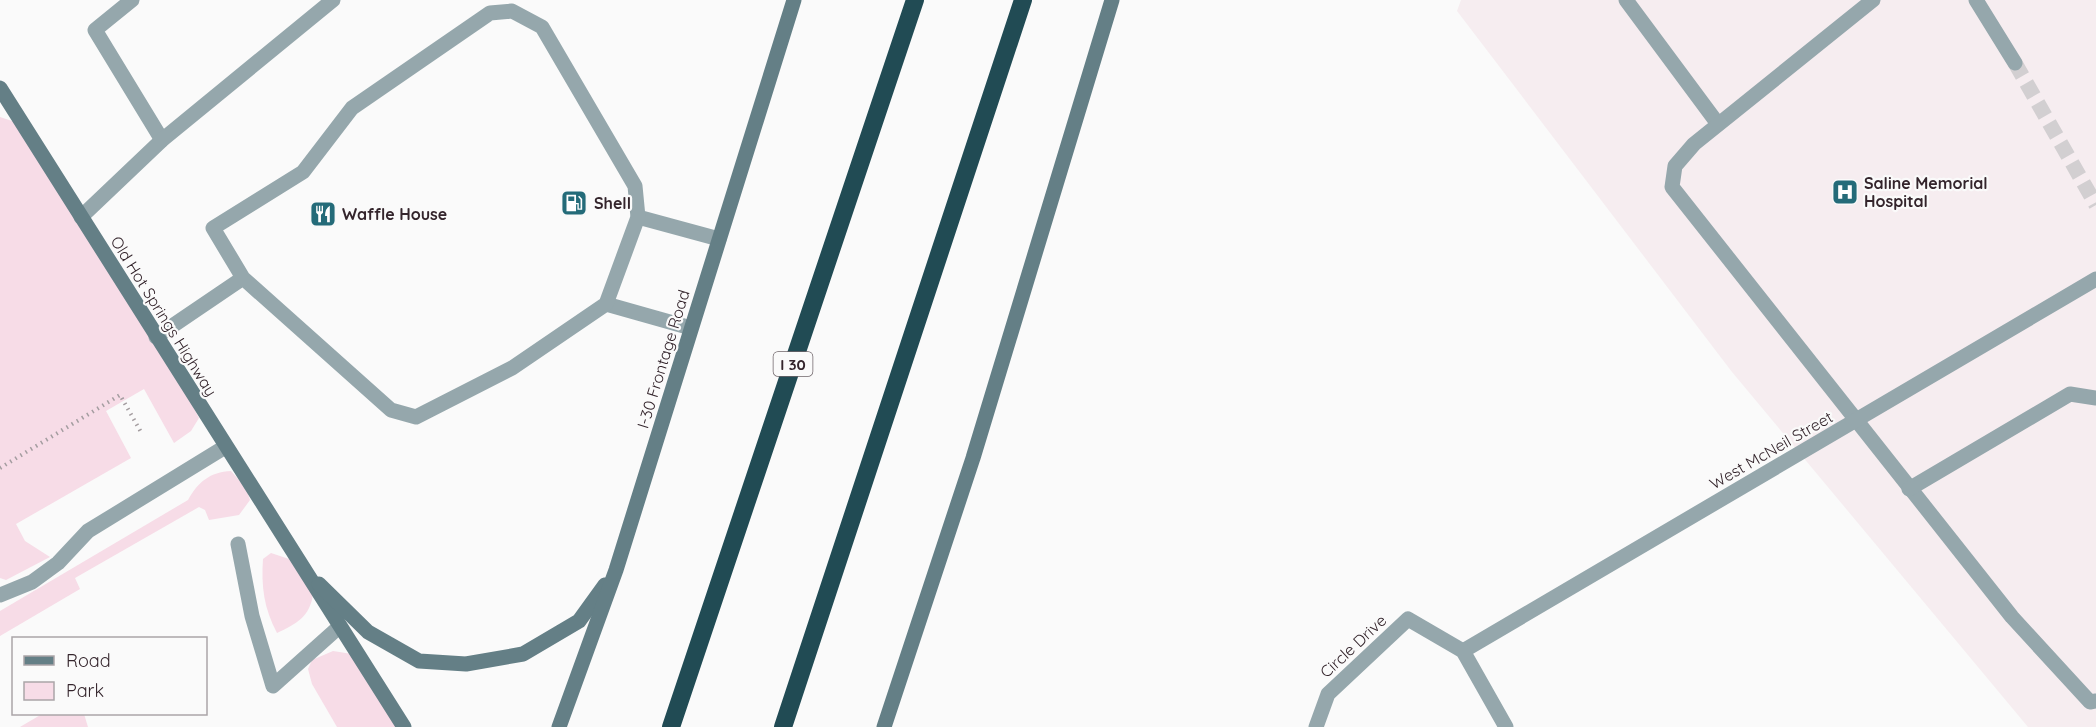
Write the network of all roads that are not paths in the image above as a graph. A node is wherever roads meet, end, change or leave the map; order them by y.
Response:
1 (132, 0) edge
2 (333, 0) edge
3 (794, 0) edge
4 (915, 0) edge
5 (1023, 0) edge
6 (1112, 0) edge
7 (1626, 0) edge
8 (1873, 0) edge
9 (1976, 0) edge
10 (2015, 63) tunnel mouth
11 (2, 95) edge
12 (1718, 124) junction
13 (162, 140) junction
14 (638, 217) junction
15 (81, 218) junction
16 (719, 239) junction
17 (243, 278) junction
18 (2096, 279) edge
19 (606, 304) junction
20 (691, 328) junction
21 (156, 338) junction
22 (2096, 398) edge
23 (1855, 422) junction
24 (225, 447) junction
25 (1909, 489) junction
26 (238, 544) dead end
27 (298, 563) junction
28 (616, 570) junction
29 (0, 595) edge
30 (339, 627) junction
31 (1463, 651) junction
32 (2096, 701) edge
33 (404, 727) edge
34 (559, 727) edge
35 (672, 727) edge
36 (783, 727) edge
37 (884, 727) edge
38 (1316, 727) edge
39 (1506, 727) edge

1 - 13 street
2 - 13 street
3 - 16 main road, I-30 Frontage Road
4 - 35 highway, I 30
5 - 36 highway
6 - 37 main road
7 - 12 street
8 - 12 street
9 - 10 street
11 - 15 main road, Old Hot Springs Highway
12 - 23 street
13 - 15 street
14 - 16 street
14 - 17 street
14 - 19 street
15 - 21 main road, Old Hot Springs Highway
16 - 20 main road, I-30 Frontage Road
17 - 19 street
17 - 21 street
18 - 23 street, West McNeil Street
19 - 20 street
20 - 28 main road, I-30 Frontage Road
21 - 24 main road, Old Hot Springs Highway
22 - 25 street
23 - 25 street
23 - 31 street, West McNeil Street
24 - 27 main road, Old Hot Springs Highway
24 - 29 street
25 - 32 street
26 - 30 street
27 - 28 main road, Old Hot Springs Highway
27 - 30 main road, Old Hot Springs Highway
28 - 34 main road, I-30 Frontage Road
30 - 33 main road, Old Hot Springs Highway
31 - 38 street, Circle Drive
31 - 39 street

